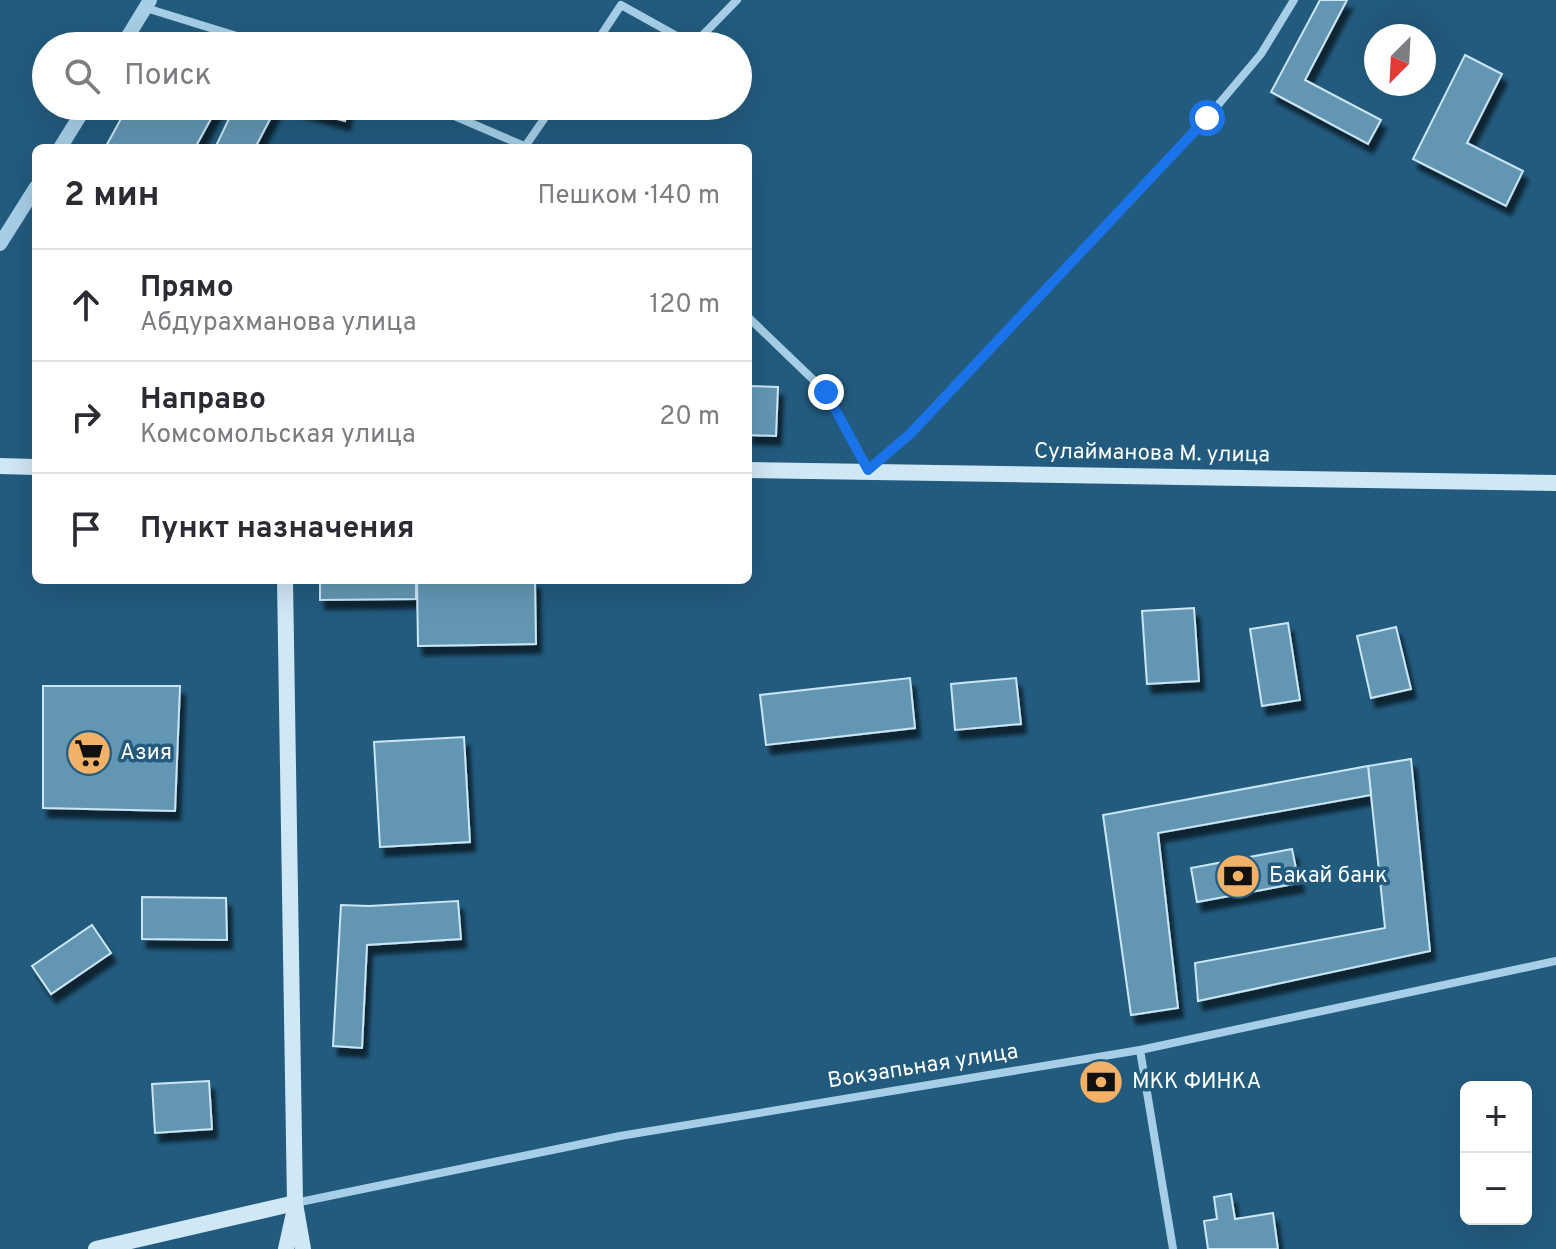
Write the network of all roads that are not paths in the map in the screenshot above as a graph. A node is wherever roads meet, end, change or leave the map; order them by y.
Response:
1 (737, 0) edge
2 (1294, 0) edge
3 (148, 4) edge
4 (131, 32) edge
5 (229, 32) edge
6 (603, 32) edge
7 (670, 32) edge
8 (706, 32) edge
9 (77, 120) edge
10 (464, 120) edge
11 (544, 120) edge
12 (62, 144) edge
13 (521, 144) edge
14 (530, 144) edge
15 (32, 193) edge
16 (0, 244) edge
17 (752, 321) edge
18 (0, 466) edge
19 (32, 467) edge
20 (752, 470) edge
21 (868, 470) junction
22 (1556, 483) edge
23 (285, 584) edge
24 (1556, 961) edge
25 (1140, 1050) junction
26 (295, 1203) junction
27 (96, 1249) edge
28 (286, 1249) edge
29 (303, 1249) edge
30 (1173, 1249) edge

1 - 8 street
2 - 21 street
3 - 4 street
3 - 5 street
6 - 7 street
9 - 12 street
10 - 13 street
11 - 14 street
15 - 16 street
17 - 21 street
18 - 19 main road
20 - 21 main road, Сулайманова М. улица
21 - 22 main road, Сулайманова М. улица
23 - 26 main road
24 - 25 street, Вокэапьная улица
25 - 26 street, Вокэапьная улица
25 - 30 street
26 - 27 main road
26 - 28 main road
26 - 29 main road

